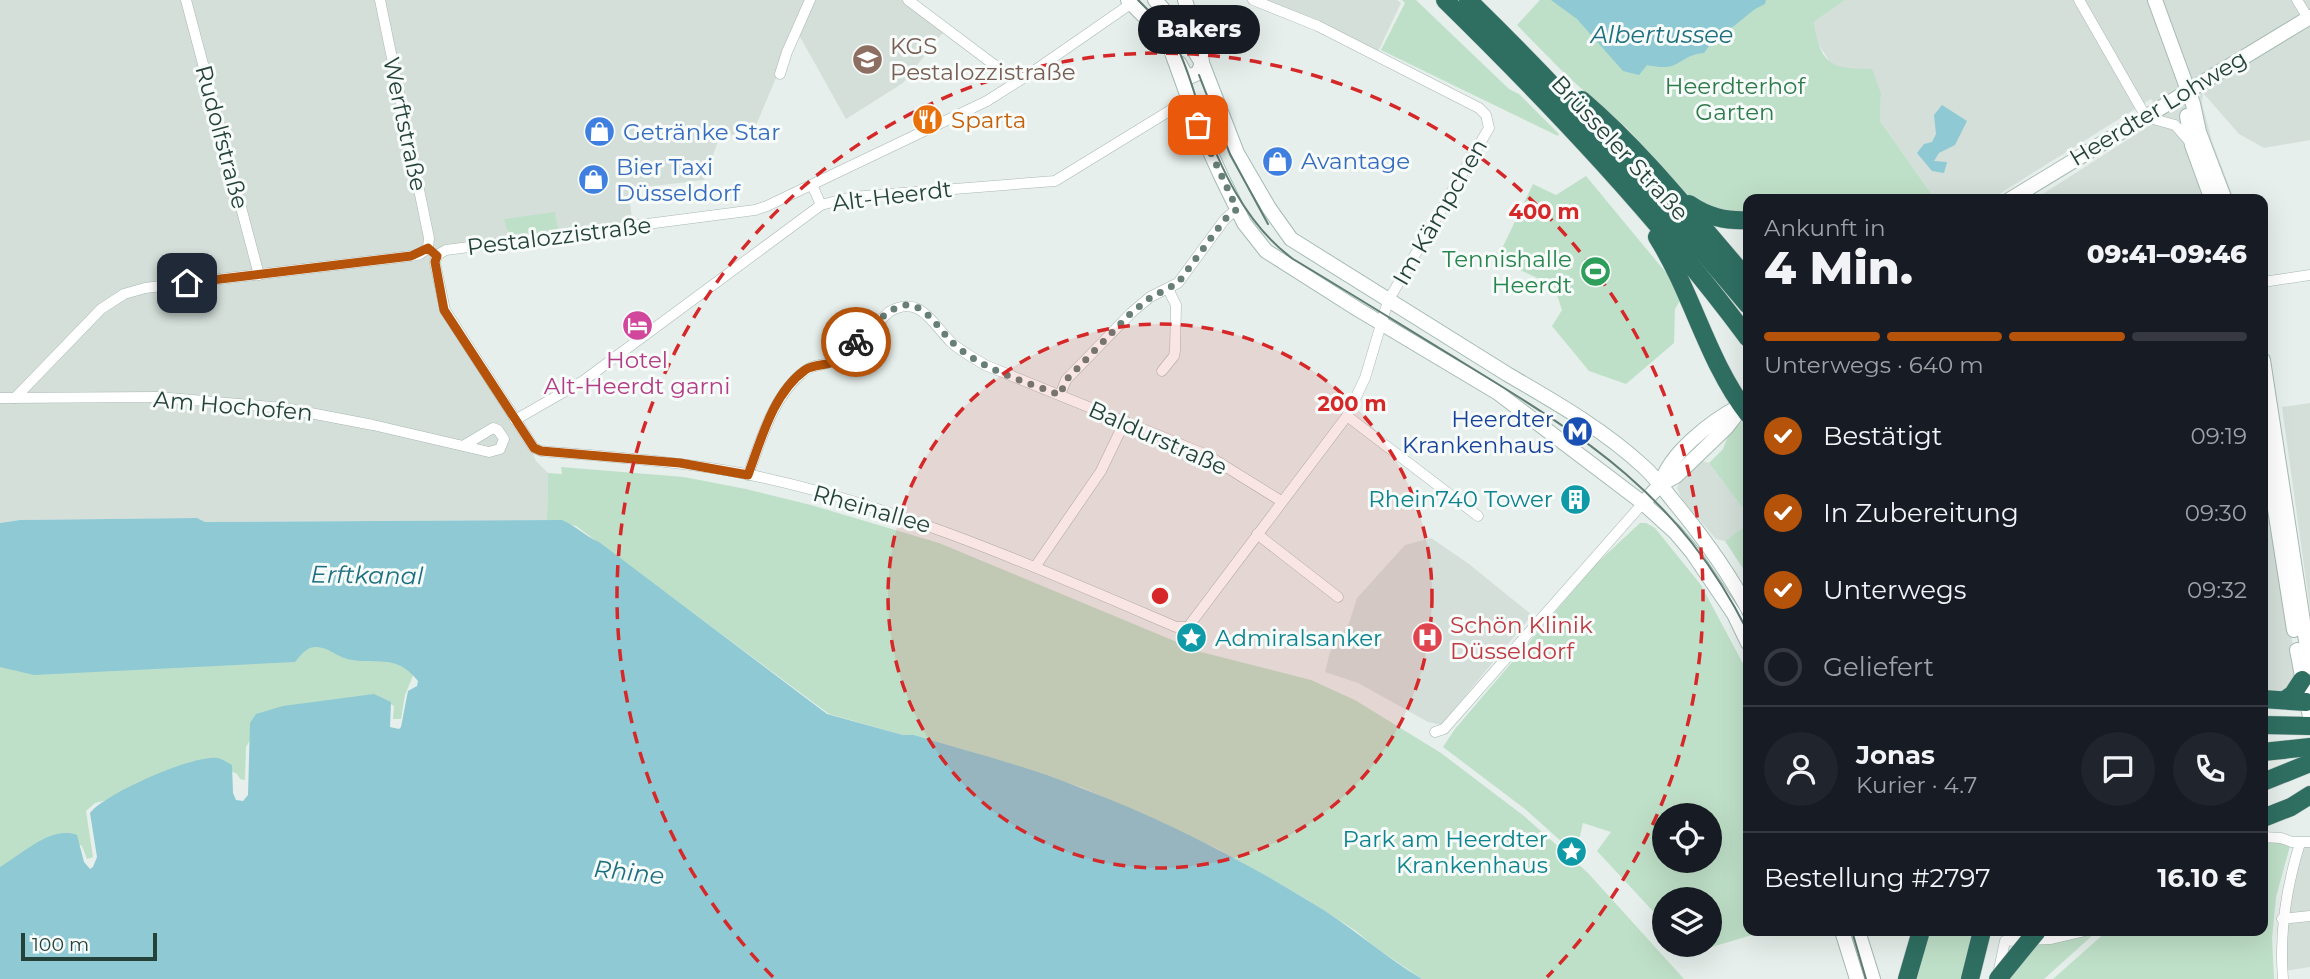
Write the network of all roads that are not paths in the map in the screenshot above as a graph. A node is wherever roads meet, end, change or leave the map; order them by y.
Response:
1 (186, 0) edge
2 (380, 0) edge
3 (810, 0) edge
4 (908, 0) edge
5 (1155, 0) edge
6 (1185, 0) edge
7 (1253, 0) edge
8 (1445, 0) edge
9 (1468, 0) edge
10 (2079, 0) edge
11 (2155, 0) edge
12 (2297, 0) edge
13 (1135, 1) edge
14 (2309, 18) edge
15 (1499, 30) junction
16 (1171, 50) junction
17 (1202, 62) junction
18 (780, 74) dead end
19 (1017, 82) junction
20 (2187, 91) junction
21 (1189, 101) junction
22 (2146, 117) junction
23 (2192, 145) junction
24 (1618, 180) junction
25 (1662, 182) junction
26 (811, 185) junction
27 (2019, 194) edge
28 (2210, 194) edge
29 (2223, 194) edge
30 (821, 205) junction
31 (1237, 209) junction
32 (1743, 220) edge
33 (428, 248) junction
34 (437, 256) junction
35 (1743, 274) edge
36 (259, 275) junction
37 (2310, 275) edge
38 (2268, 281) edge
39 (1168, 289) junction
40 (1743, 298) edge
41 (1388, 301) junction
42 (1382, 323) junction
43 (1423, 323) junction
44 (1743, 332) edge
45 (1162, 371) dead end
46 (1060, 395) junction
47 (2268, 397) edge
48 (0, 398) edge
49 (15, 398) junction
50 (1743, 403) edge
51 (1743, 407) edge
52 (1347, 416) junction
53 (515, 420) junction
54 (1125, 421) junction
55 (463, 446) dead end
56 (2268, 462) edge
57 (748, 475) junction
58 (1661, 484) junction
59 (1281, 501) junction
60 (1643, 503) junction
61 (1478, 516) dead end
62 (1257, 534) junction
63 (1035, 567) junction
64 (1338, 597) dead end
65 (1743, 600) edge
66 (1193, 624) joint
67 (1743, 634) edge
68 (2308, 693) edge
69 (2268, 699) edge
70 (2268, 725) edge
71 (2310, 726) edge
72 (1435, 732) dead end
73 (2310, 747) edge
74 (2268, 751) edge
75 (2310, 763) edge
76 (2268, 780) edge
77 (2310, 795) edge
78 (2310, 807) edge
79 (2268, 816) edge
80 (2268, 826) edge
81 (2268, 838) edge
82 (2305, 842) edge
83 (2310, 915) edge
84 (2282, 919) junction
85 (1844, 936) edge
86 (1860, 936) edge
87 (1920, 936) edge
88 (1981, 936) edge
89 (2033, 936) edge
90 (2064, 936) edge
91 (1857, 979) edge
92 (1873, 979) edge
93 (1907, 979) edge
94 (1970, 979) edge
95 (1997, 979) edge
96 (2283, 979) edge

1 - 36 street, Rudolfstraße
2 - 33 street, Werftstraße
3 - 18 street
4 - 19 street
5 - 17 main road
6 - 17 main road
7 - 41 street, Im Kämpchen
8 - 24 highway, Brüsseler Straße
9 - 15 highway, Brüsseler Straße
10 - 22 street
11 - 20 main road
12 - 14 street, Heerdter Lohweg
13 - 16 main road
13 - 19 street, Pestalozzistraße
14 - 20 main road, Heerdter Lohweg
15 - 25 highway
15 - 40 highway, Brüsseler Straße
16 - 17 main road
16 - 21 main road
17 - 41 main road
19 - 26 street, Pestalozzistraße
20 - 22 main road, Heerdter Lohweg
20 - 23 main road
20 - 29 main road
21 - 30 street, Alt-Heerdt
21 - 31 main road
22 - 23 street
22 - 27 main road, Heerdter Lohweg
23 - 28 main road
24 - 44 highway, Brüsseler Straße
24 - 50 highway
25 - 32 highway
25 - 35 highway
26 - 30 street
26 - 34 street, Pestalozzistraße
30 - 53 street, Alt-Heerdt
31 - 39 street
31 - 42 main road
33 - 34 street, Pestalozzistraße
33 - 36 street
34 - 53 street
36 - 49 street
37 - 38 street
39 - 45 street
39 - 46 street
41 - 42 street, Im Kämpchen
41 - 43 main road
42 - 43 street
42 - 52 street, Im Kämpchen
42 - 60 main road
43 - 58 main road
46 - 54 street, Baldurstraße
46 - 57 street, Baldurstraße
47 - 68 main road
48 - 49 street, Am Hochofen
49 - 55 street, Am Hochofen
51 - 58 main road
52 - 59 street, Im Kämpchen
52 - 61 street
53 - 57 street, Rheinallee
54 - 59 street, Baldurstraße
54 - 63 street
56 - 68 main road
57 - 63 street, Rheinallee
58 - 60 main road
58 - 65 main road
59 - 62 street, Im Kämpchen
60 - 67 main road
60 - 72 street
62 - 64 street
62 - 66 street, Im Kämpchen
63 - 66 street, Rheinallee
68 - 69 highway
70 - 71 highway
73 - 74 highway
75 - 76 highway
77 - 79 highway
78 - 80 highway
81 - 82 street
82 - 84 street
83 - 84 street
84 - 96 street
85 - 91 main road
86 - 92 main road
87 - 93 highway
88 - 94 highway
89 - 95 highway, bridge
90 - 95 street

